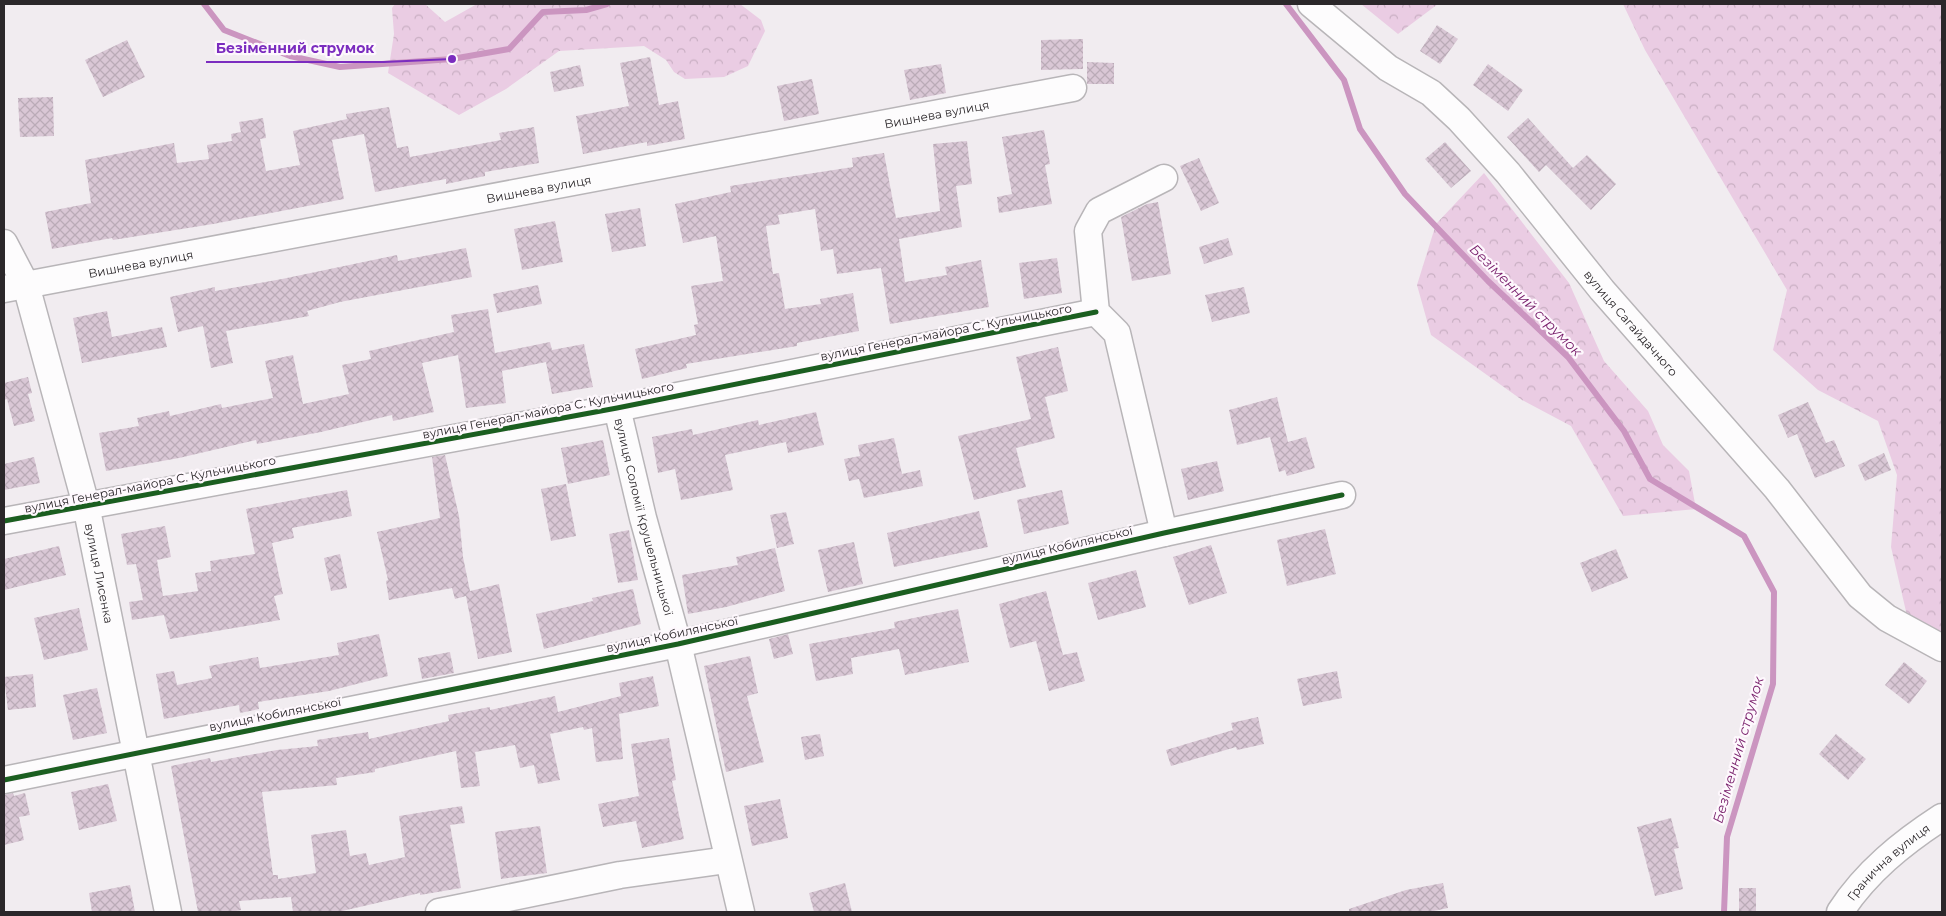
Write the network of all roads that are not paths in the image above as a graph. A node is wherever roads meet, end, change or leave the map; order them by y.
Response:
1 (1311, 4) edge
2 (1073, 88) dead end
3 (1164, 178) dead end
4 (4, 243) edge
5 (15, 287) edge
6 (1096, 312) junction
7 (617, 408) junction
8 (1342, 494) dead end
9 (86, 505) junction
10 (4, 522) edge
11 (1164, 533) junction
12 (678, 644) junction
13 (1942, 648) edge
14 (136, 751) junction
15 (4, 780) edge
16 (1942, 817) edge
17 (727, 860) junction
18 (168, 912) edge
19 (439, 912) edge
20 (741, 912) edge
21 (1840, 912) edge

1 - 13 street, вулиця Сагайдачного
2 - 5 street, Вишнева вулиця
3 - 6 street
4 - 5 street, вулиця Лисенка
5 - 9 street, вулиця Лисенка
6 - 7 street, вулиця Генерал-майора С. Кульчицького
6 - 11 street
7 - 9 street, вулиця Генерал-майора С. Кульчицького
7 - 12 street, вулиця Соломії Крушельницької
8 - 11 street, вулиця Кобилянської
9 - 10 street, вулиця Генерал-майора С. Кульчицького
9 - 14 street, вулиця Лисенка
11 - 12 street, вулиця Кобилянської
12 - 14 street, вулиця Кобилянської
12 - 17 street, вулиця Соломії Крушельницької
14 - 15 street, вулиця Кобилянської
14 - 18 street, вулиця Лисенка
16 - 21 street, Гранична вулиця
17 - 19 street
17 - 20 street, вулиця Соломії Крушельницької

